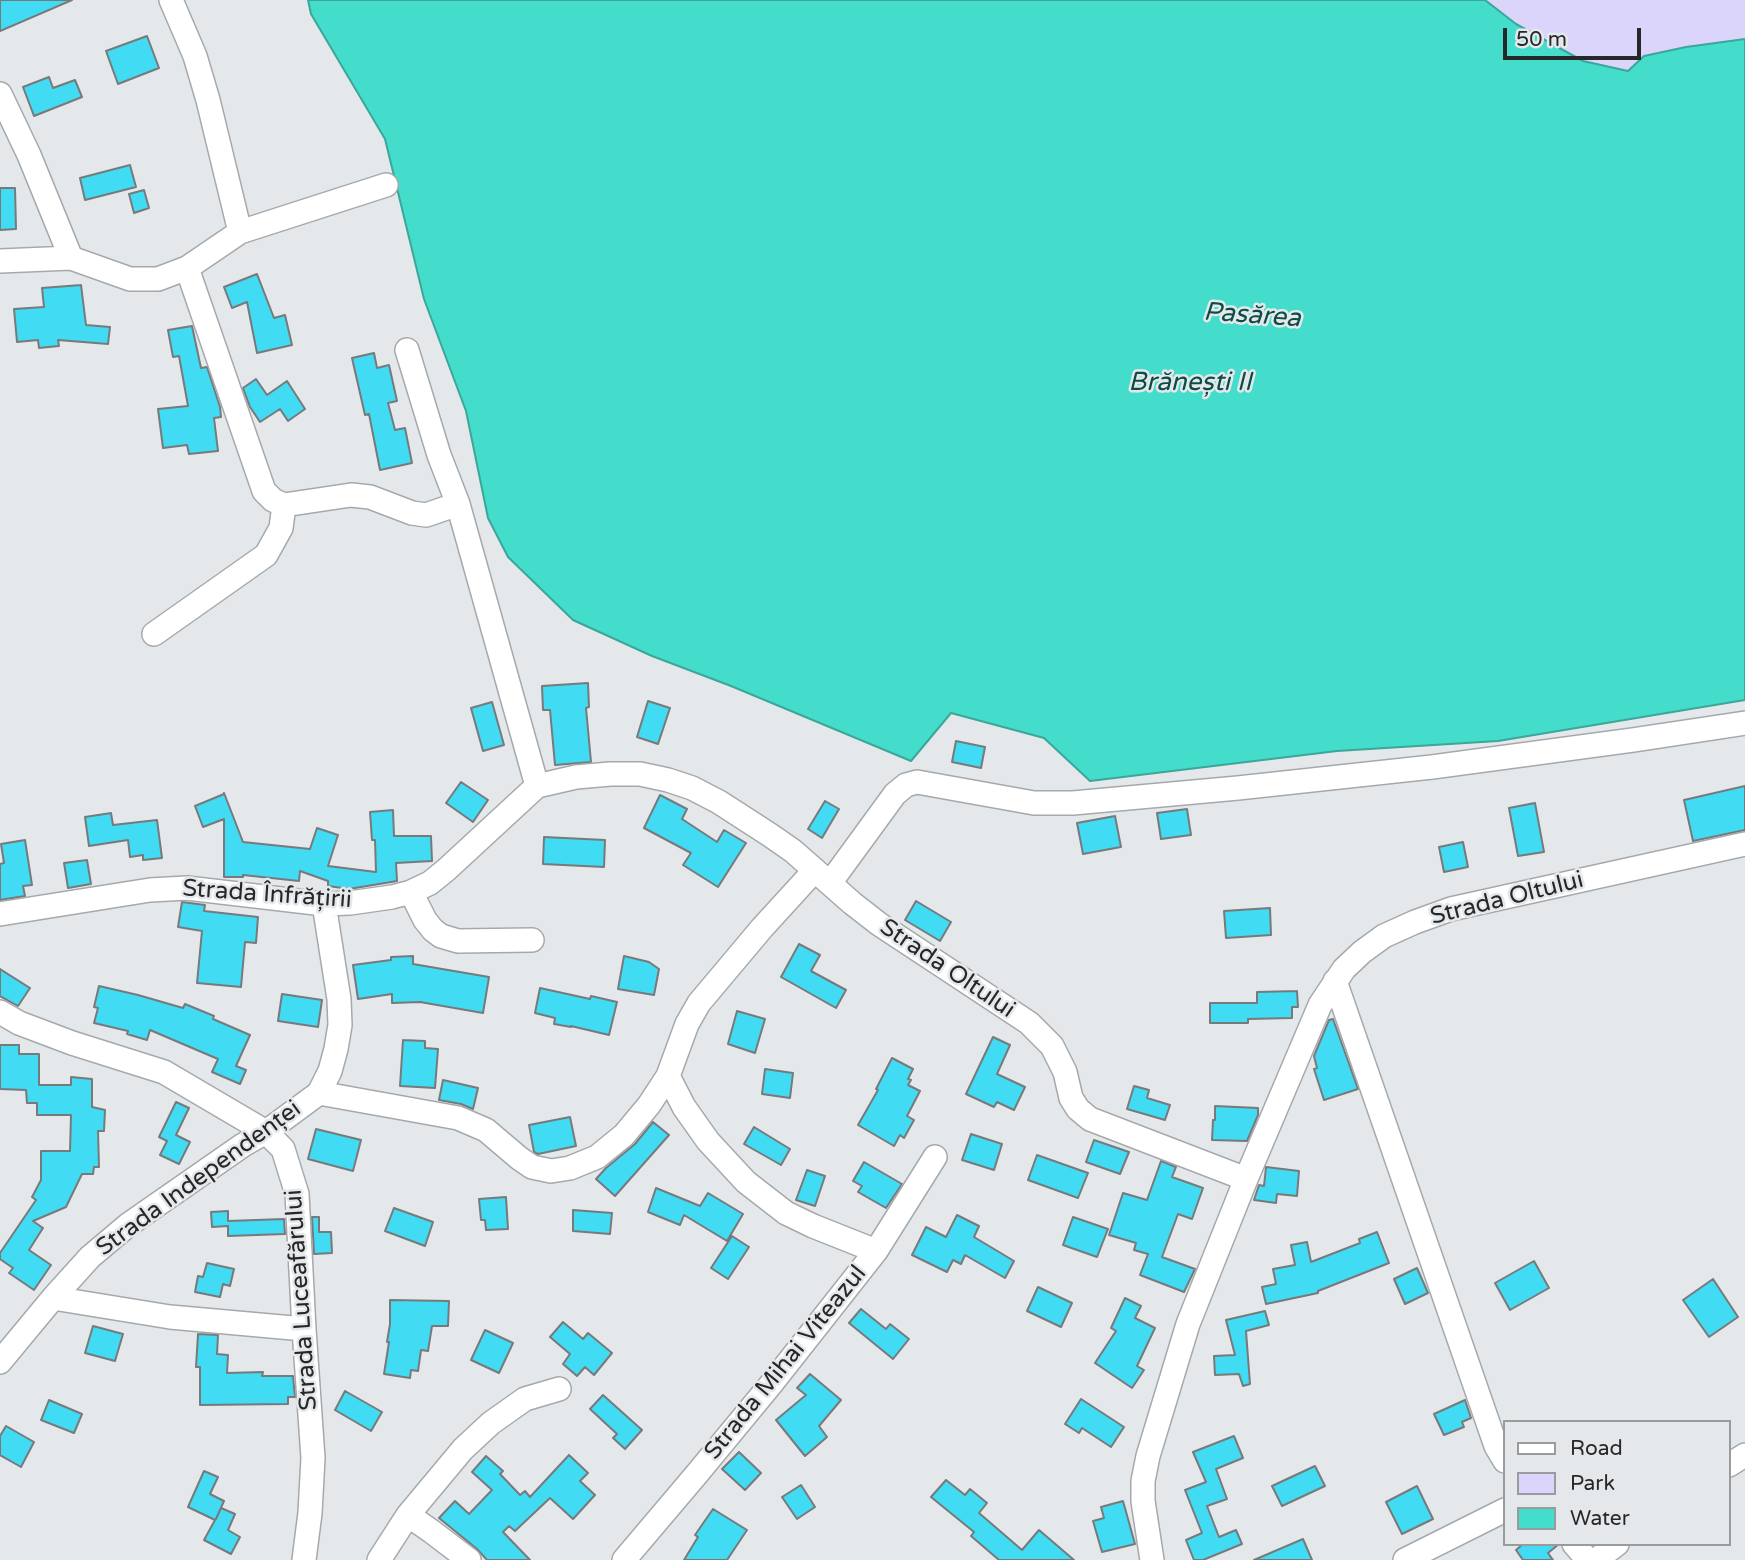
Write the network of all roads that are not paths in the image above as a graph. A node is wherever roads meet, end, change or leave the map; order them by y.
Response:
1 (171, 0) edge
2 (0, 94) edge
3 (386, 185) dead end
4 (240, 232) junction
5 (71, 258) junction
6 (0, 261) edge
7 (187, 268) junction
8 (407, 350) dead end
9 (458, 504) junction
10 (284, 505) junction
11 (154, 634) dead end
12 (1745, 723) edge
13 (537, 786) junction
14 (1745, 845) edge
15 (823, 876) junction
16 (411, 892) junction
17 (324, 904) junction
18 (0, 914) edge
19 (531, 940) dead end
20 (1335, 981) junction
21 (0, 1012) edge
22 (668, 1076) junction
23 (319, 1093) junction
24 (266, 1132) junction
25 (935, 1157) dead end
26 (1246, 1179) junction
27 (876, 1251) junction
28 (53, 1298) junction
29 (304, 1329) junction
30 (0, 1362) edge
31 (559, 1389) dead end
32 (1504, 1459) edge
33 (1504, 1510) edge
34 (408, 1515) junction
35 (1576, 1546) edge
36 (1614, 1546) edge
37 (304, 1560) edge
38 (379, 1560) edge
39 (469, 1560) edge
40 (624, 1560) edge
41 (1152, 1560) edge
42 (1405, 1560) edge
43 (1588, 1560) edge
44 (1596, 1560) edge

1 - 4 street
2 - 5 street
3 - 4 street
4 - 7 street
5 - 6 street
5 - 7 street
7 - 10 street
8 - 9 street
9 - 10 street
9 - 13 street
10 - 11 street
12 - 15 street
13 - 15 street, Strada Oltului
13 - 16 street, Strada Înfrățirii
14 - 20 street, Strada Oltului
15 - 22 street, Strada Independenței
15 - 26 street, Strada Oltului
16 - 17 street, Strada Înfrățirii
16 - 19 street
17 - 18 street, Strada Înfrățirii
17 - 23 street, Strada Independenței
20 - 26 street, Strada Oltului
20 - 32 street
21 - 24 street, Strada Luceafărului
22 - 23 street, Strada Independenței
22 - 27 street
23 - 24 street, Strada Independenței
24 - 28 street, Strada Independenței
24 - 29 street, Strada Luceafărului
25 - 27 street, Strada Mihai Viteazul
26 - 41 street, Strada Oltului
27 - 40 street, Strada Mihai Viteazul
28 - 29 street
28 - 30 street, Strada Independenței
29 - 37 street, Strada Luceafărului
31 - 34 street
33 - 42 street
34 - 38 street
34 - 39 street
35 - 43 street
36 - 44 street

